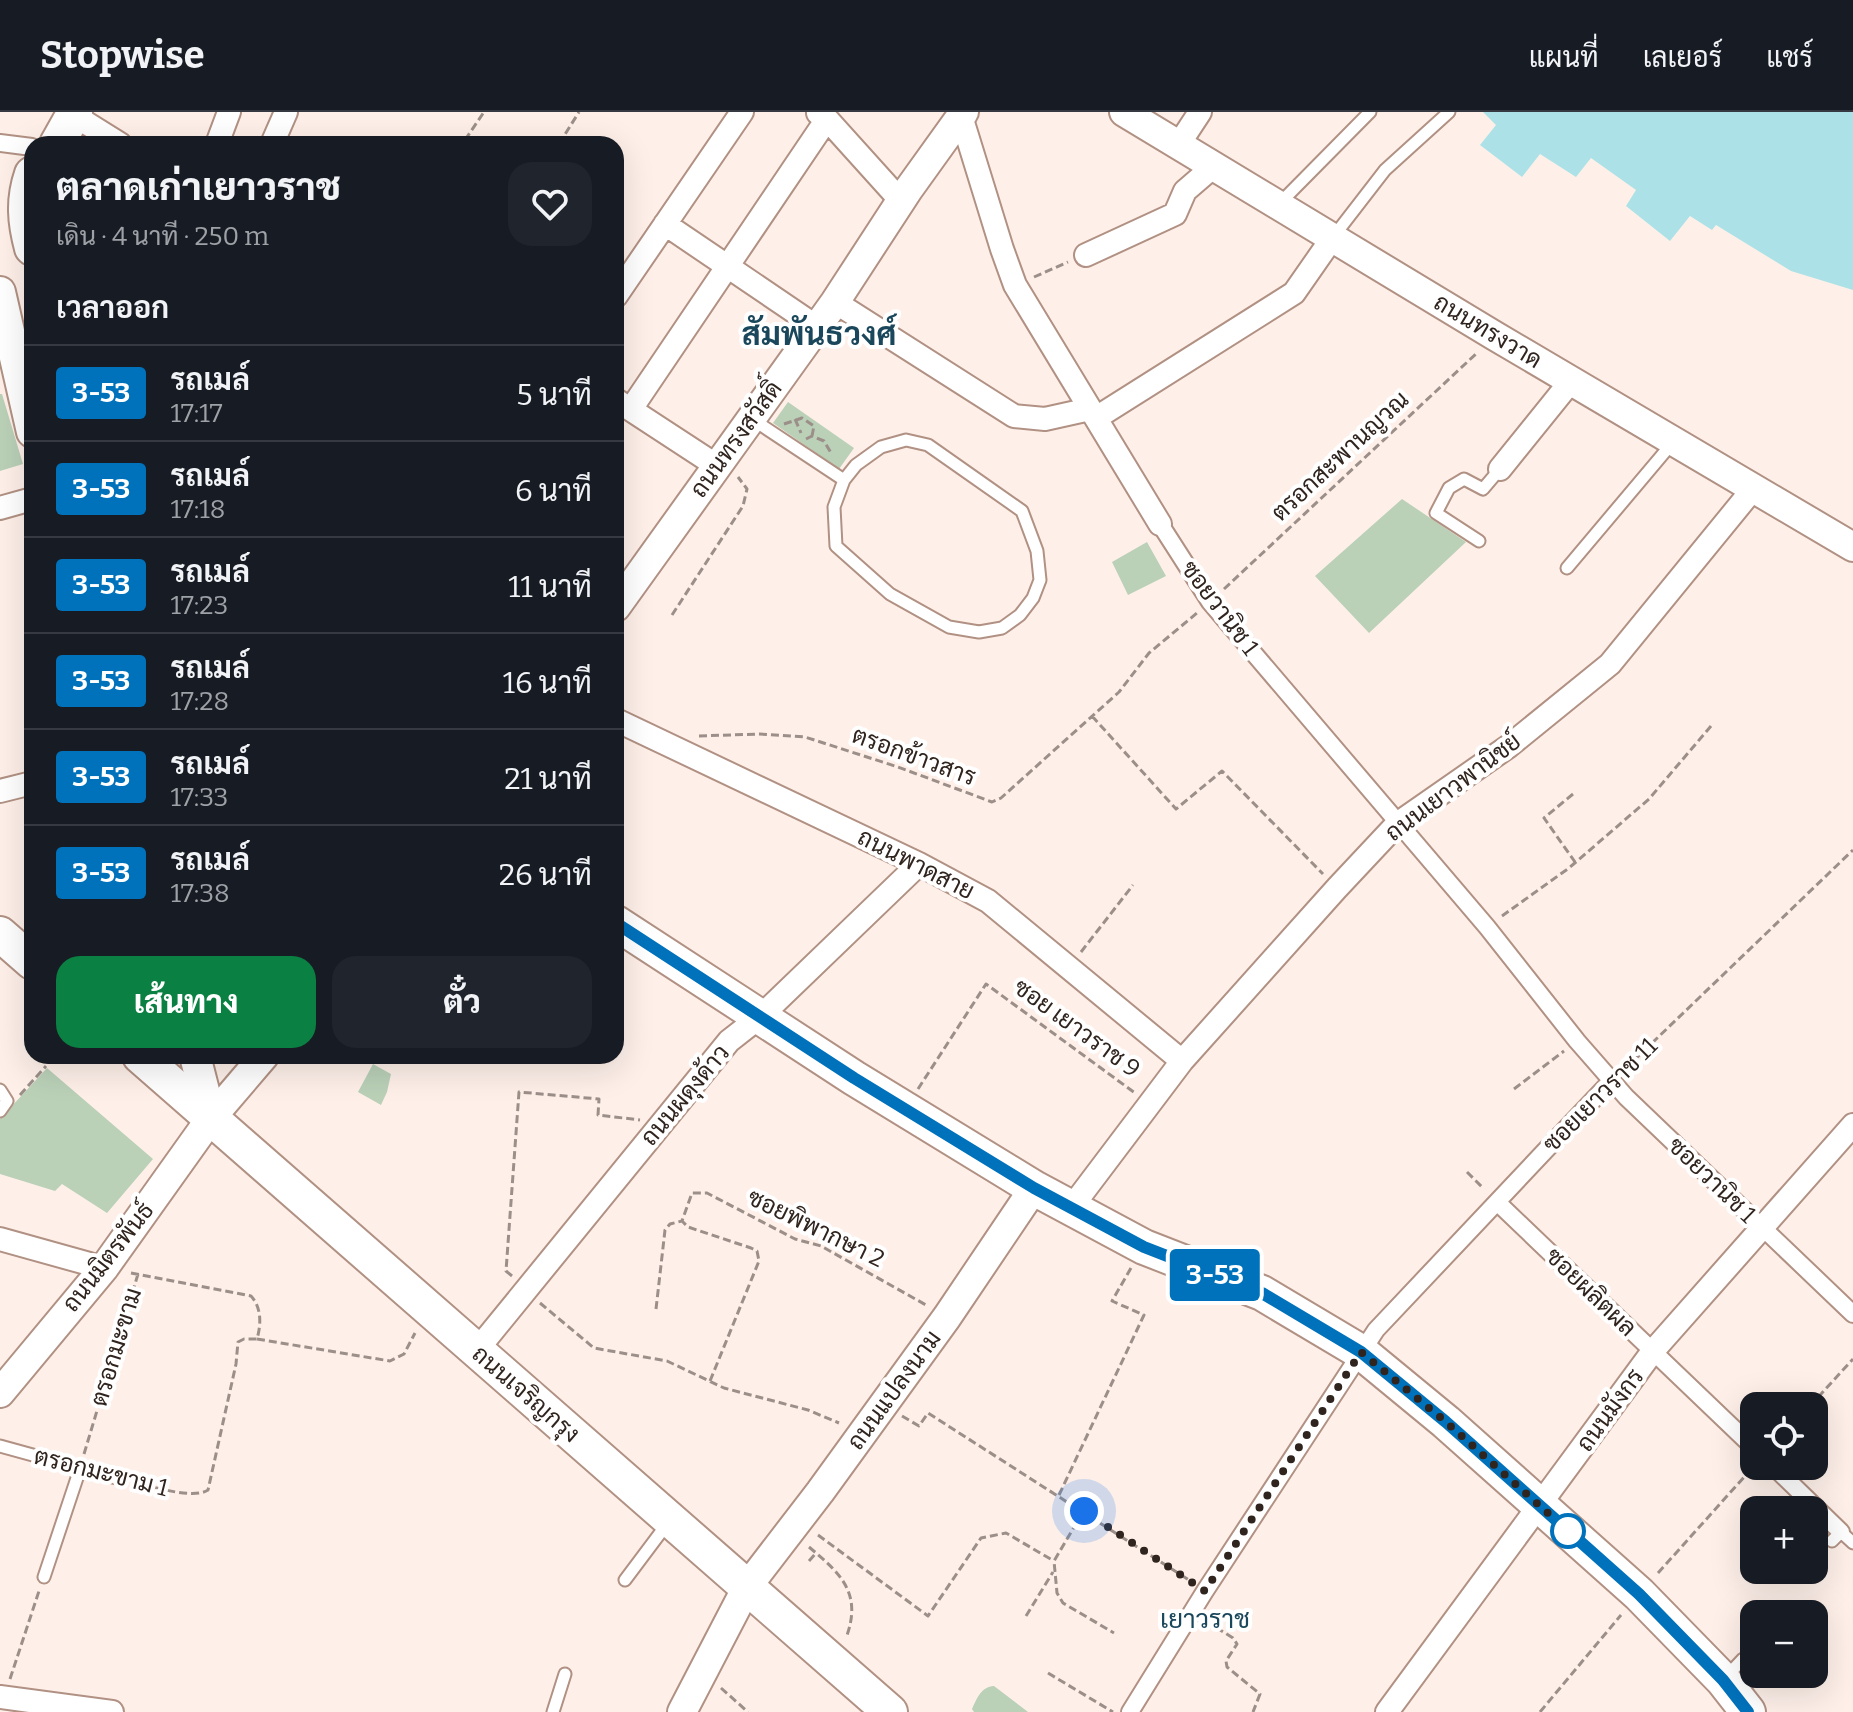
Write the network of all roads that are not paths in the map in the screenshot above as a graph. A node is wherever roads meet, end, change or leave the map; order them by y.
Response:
1 (229, 112) edge
2 (286, 112) edge
3 (742, 112) edge
4 (1124, 112) edge
5 (1200, 112) edge
6 (1370, 112) edge
7 (1449, 112) edge
8 (75, 114) edge
9 (962, 114) edge
10 (822, 116) edge
11 (62, 136) edge
12 (108, 136) edge
13 (225, 136) edge
14 (276, 136) edge
15 (0, 143) edge
16 (1179, 144) junction
17 (24, 146) edge
18 (1214, 166) junction
19 (901, 201) junction
20 (1279, 204) junction
21 (665, 224) junction
22 (1333, 237) junction
23 (1086, 255) road end
24 (728, 266) junction
25 (624, 284) edge
26 (0, 292) edge
27 (835, 302) junction
28 (817, 327) junction
29 (22, 332) edge
30 (24, 352) edge
31 (1571, 381) junction
32 (624, 404) edge
33 (1093, 414) junction
34 (762, 426) junction
35 (1674, 441) junction
36 (717, 466) junction
37 (1500, 469) joint
38 (844, 480) junction
39 (1753, 489) junction
40 (24, 501) edge
41 (0, 508) edge
42 (1160, 524) joint
43 (1479, 541) dead end
44 (1853, 547) edge
45 (1567, 568) dead end
46 (624, 596) edge
47 (624, 724) edge
48 (24, 785) edge
49 (0, 791) edge
50 (1397, 824) junction
51 (919, 864) junction
52 (624, 928) edge
53 (0, 934) edge
54 (24, 955) edge
55 (761, 1016) junction
56 (1182, 1061) junction
57 (149, 1064) edge
58 (197, 1064) edge
59 (257, 1064) edge
60 (1611, 1081) junction
61 (0, 1090) edge
62 (4, 1106) edge
63 (211, 1118) junction
64 (1853, 1125) edge
65 (1034, 1188) junction
66 (1497, 1202) junction
67 (1071, 1208) junction
68 (1763, 1228) junction
69 (0, 1239) edge
70 (104, 1268) junction
71 (1853, 1314) edge
72 (477, 1350) junction
73 (1653, 1351) junction
74 (1361, 1352) junction
75 (0, 1393) edge
76 (1740, 1435) edge
77 (0, 1446) edge
78 (80, 1469) junction
79 (120, 1479) road end
80 (1786, 1480) edge
81 (1540, 1506) junction
82 (670, 1520) junction
83 (1842, 1538) edge
84 (44, 1577) road end
85 (625, 1580) dead end
86 (747, 1587) junction
87 (565, 1674) dead end
88 (2, 1697) edge
89 (112, 1712) edge
90 (553, 1712) edge
91 (682, 1712) edge
92 (890, 1712) edge
93 (1130, 1712) edge
94 (1387, 1712) edge
95 (1748, 1712) edge

1 - 13 street
2 - 14 street
3 - 21 street
4 - 16 street, ถนนทรงวาด
5 - 16 street
6 - 20 lane
7 - 22 lane
8 - 11 main road
8 - 12 street
9 - 19 street, ถนนทรงสวัสดิ์
9 - 33 street, ซอยวานิช 1
10 - 19 street
10 - 24 street
15 - 17 street
16 - 18 street, ถนนทรงวาด
18 - 20 street, ถนนทรงวาด
18 - 23 street
19 - 27 street, ถนนทรงสวัสดิ์
20 - 22 street, ถนนทรงวาด
21 - 24 street
21 - 25 street
22 - 31 street, ถนนทรงวาด
22 - 33 street
24 - 28 street
24 - 32 street
26 - 29 main road
27 - 28 street, ถนนทรงสวัสดิ์
27 - 33 street
28 - 34 street, ถนนทรงสวัสดิ์
29 - 30 main road
31 - 35 street, ถนนทรงวาด
31 - 37 street
32 - 36 street
33 - 42 street, ซอยวานิช 1
34 - 36 street, ถนนทรงสวัสดิ์
34 - 38 lane
35 - 39 street, ถนนทรงวาด
35 - 45 lane
36 - 46 street, ถนนทรงสวัสดิ์
37 - 43 lane
38 - 38 lane
39 - 44 street, ถนนทรงวาด
39 - 50 street, ถนนเยาวพานิชย์
40 - 41 street
42 - 50 street, ซอยวานิช 1
47 - 51 street, ถนนพาดสาย
48 - 49 street
50 - 56 street, ถนนเยาวพานิชย์
50 - 60 street, ซอยวานิช 1
51 - 55 street, ถนนผดุงด้าว
51 - 56 street, ถนนพาดสาย
52 - 55 main road
53 - 54 main road
55 - 65 main road
55 - 72 street, ถนนผดุงด้าว
56 - 67 street, ถนนเยาวพานิชย์
57 - 63 main road, ถนนเจริญกรุง
58 - 63 main road
59 - 63 street
60 - 66 street, ซอยเยาวราช 11
60 - 68 street, ซอยวานิช 1
61 - 62 lane
63 - 70 street, ถนนมิตรพันธ์
63 - 72 main road, ถนนเจริญกรุง
64 - 68 street, ถนนมังกร
65 - 67 main road
65 - 86 street, ถนนแปลงนาม
66 - 73 street, ซอยผลิตผล
66 - 74 street, ซอยเยาวราช 11
67 - 74 main road
68 - 71 street, ซอยวานิช 1
68 - 73 street, ถนนมังกร
69 - 70 street
70 - 75 street, ถนนมิตรพันธ์
72 - 82 main road, ถนนเจริญกรุง
73 - 76 street, ซอยผลิตผล
73 - 81 street, ถนนมังกร
74 - 81 main road
74 - 93 street, ซอยเยาวราช 11
77 - 78 lane, ตรอกมะขาม 1
78 - 79 lane, ตรอกมะขาม 1
78 - 84 lane
80 - 83 street
81 - 94 street, ถนนมังกร
81 - 95 main road
82 - 85 lane
82 - 86 main road, ถนนเจริญกรุง
86 - 91 street, ถนนแปลงนาม
86 - 92 main road, ถนนเจริญกรุง
87 - 90 lane
88 - 89 street

